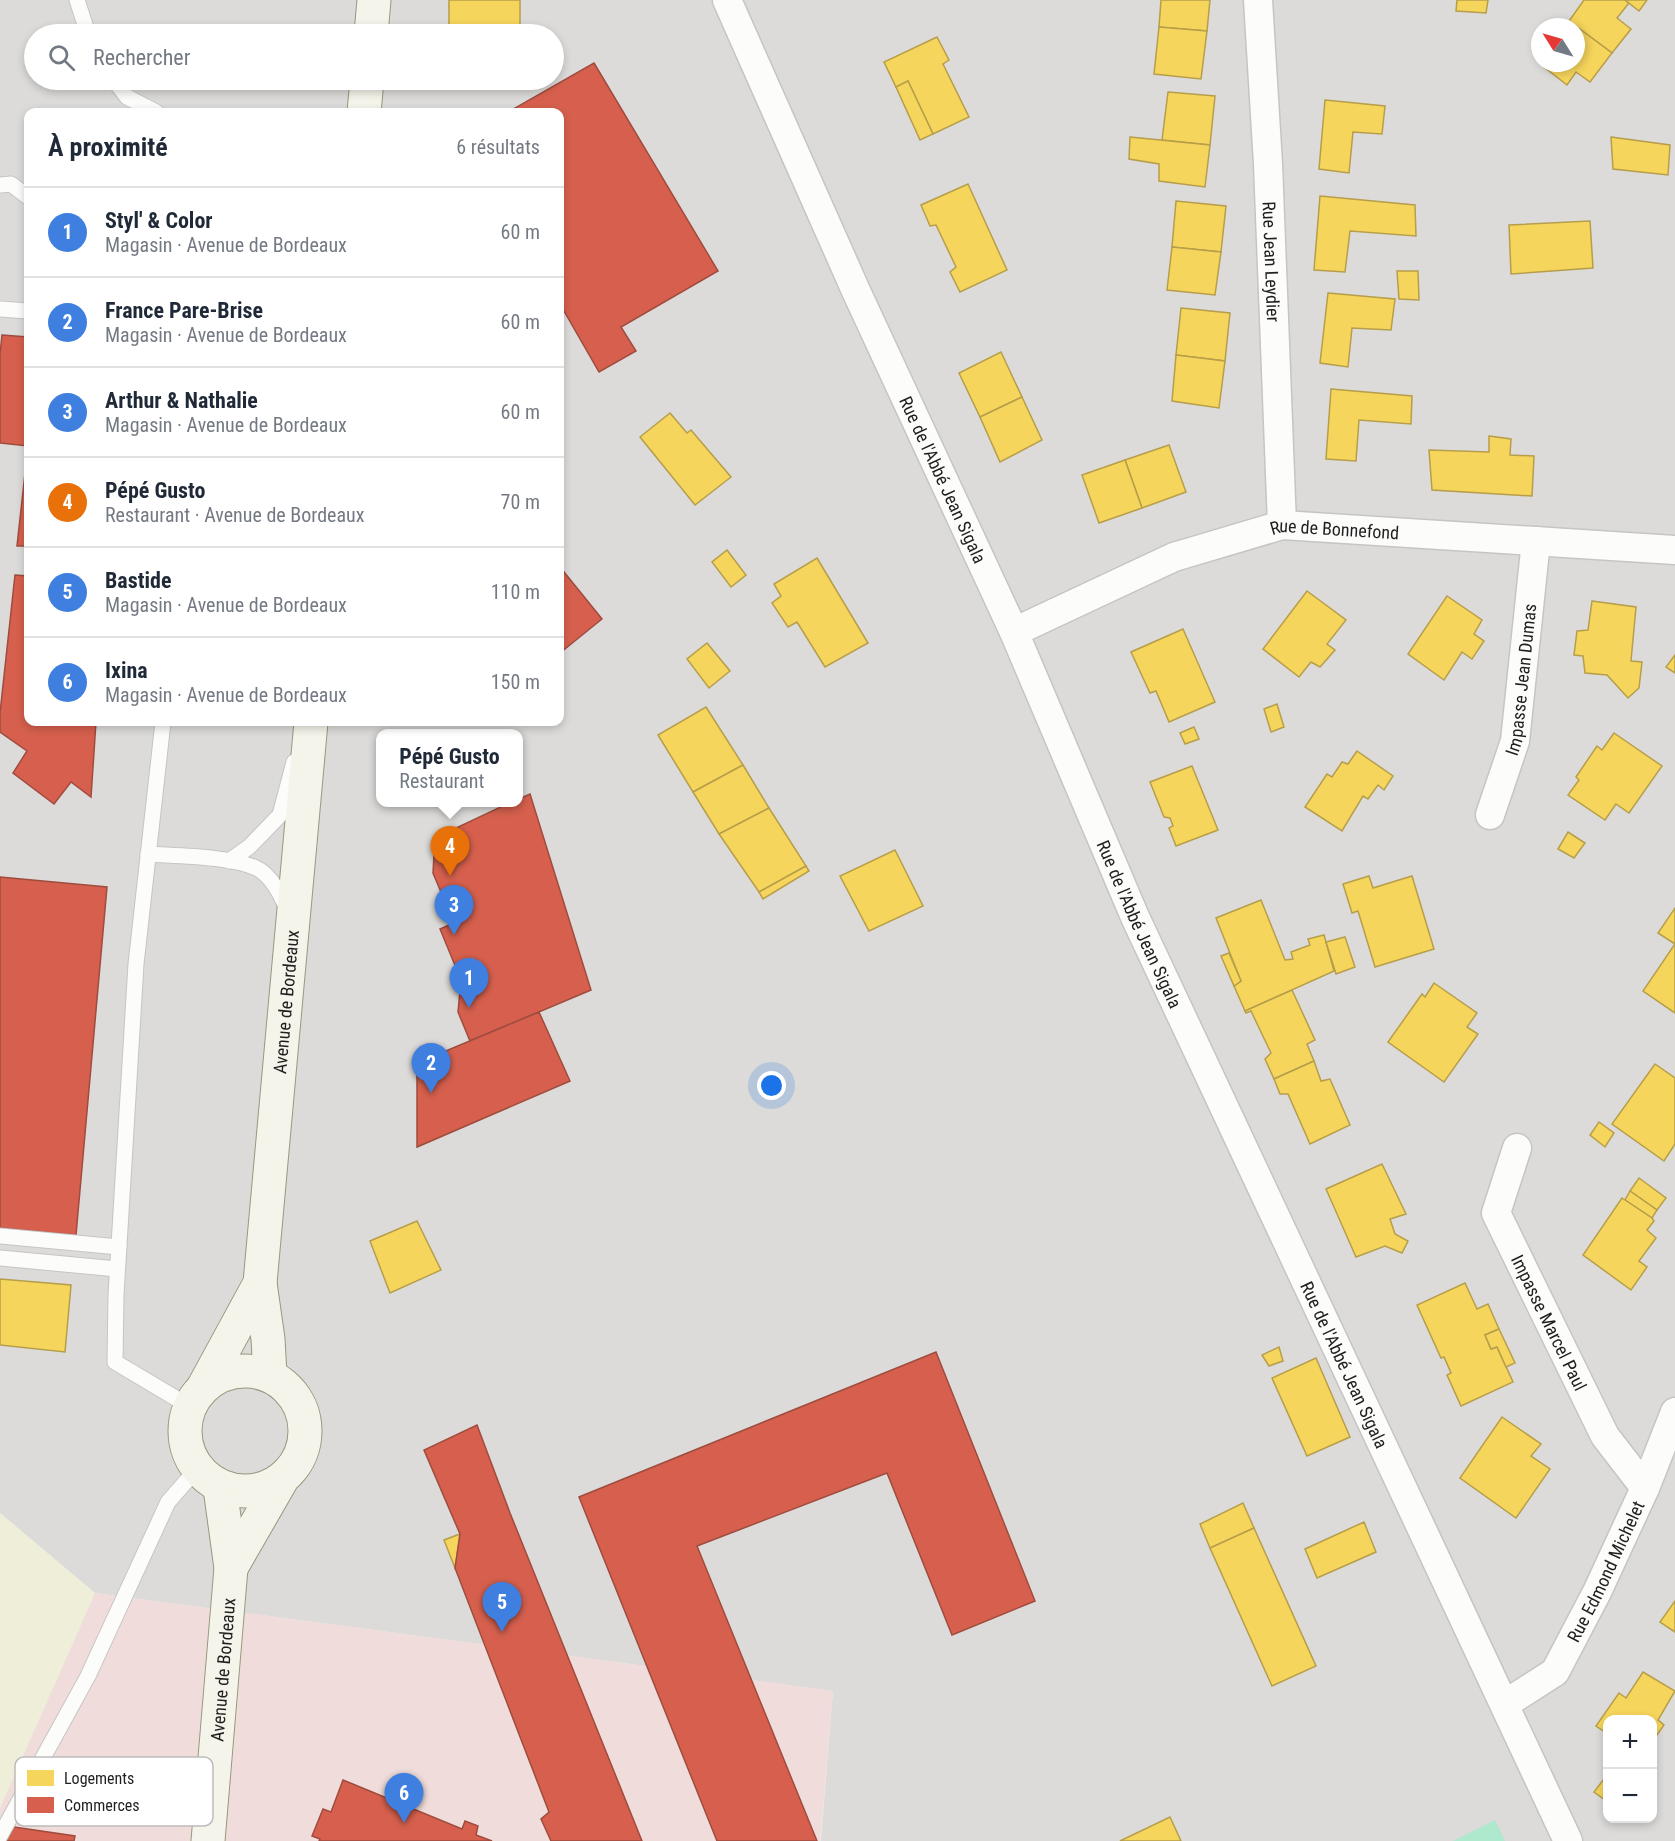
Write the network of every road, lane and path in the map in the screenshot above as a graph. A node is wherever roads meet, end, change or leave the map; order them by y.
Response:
1 (77, 0) edge
2 (374, 0) edge
3 (727, 0) edge
4 (1258, 0) edge
5 (85, 24) edge
6 (372, 24) edge
7 (122, 90) edge
8 (366, 90) edge
9 (148, 108) edge
10 (364, 108) edge
11 (0, 185) edge
12 (24, 193) edge
13 (0, 309) edge
14 (24, 311) edge
15 (1282, 525) junction
16 (1536, 541) junction
17 (1675, 550) edge
18 (1014, 632) junction
19 (163, 726) edge
20 (304, 726) edge
21 (311, 726) edge
22 (1490, 815) dead end
23 (148, 854) junction
24 (229, 861) junction
25 (293, 924) junction
26 (1517, 1148) dead end
27 (0, 1236) edge
28 (119, 1247) junction
29 (0, 1258) edge
30 (117, 1269) junction
31 (260, 1283) junction
32 (270, 1375) junction
33 (197, 1396) junction
34 (1675, 1412) edge
35 (208, 1479) junction
36 (281, 1481) junction
37 (1645, 1488) junction
38 (231, 1568) junction
39 (1505, 1704) junction
40 (43, 1757) edge
41 (213, 1782) edge
42 (15, 1809) edge
43 (209, 1826) edge
44 (0, 1836) edge
45 (208, 1841) edge
46 (1568, 1841) edge

1 - 5 lane
2 - 6 main road
3 - 18 street, Rue de l'Abbé Jean Sigala
4 - 15 street, Rue Jean Leydier
7 - 9 lane
8 - 10 main road
11 - 12 lane
13 - 14 lane
15 - 16 street, Rue de Bonnefond
15 - 18 street, Rue de Bonnefond
16 - 17 street, Rue de Bonnefond
16 - 22 street, Impasse Jean Dumas
18 - 39 street, Rue de l'Abbé Jean Sigala
19 - 23 lane
20 - 24 lane
21 - 25 main road, Avenue de Bordeaux
23 - 24 lane
23 - 28 lane
24 - 25 lane
25 - 31 main road, Avenue de Bordeaux
26 - 37 street, Impasse Marcel Paul
27 - 28 lane
28 - 30 lane
29 - 30 lane
30 - 33 lane
31 - 32 main road, Avenue de Bordeaux
31 - 33 main road, Avenue de Bordeaux
32 - 33 main road
32 - 36 main road, Avenue de Bordeaux
33 - 35 main road, Avenue de Bordeaux
34 - 37 street, Rue Edmond Michelet
35 - 36 main road, Avenue de Bordeaux
35 - 38 main road, Avenue de Bordeaux
35 - 40 lane
36 - 38 main road, Avenue de Bordeaux
37 - 39 street, Rue Edmond Michelet
38 - 41 main road, Avenue de Bordeaux
39 - 46 street, Rue de l'Abbé Jean Sigala
42 - 44 lane
43 - 45 main road, Avenue de Bordeaux

